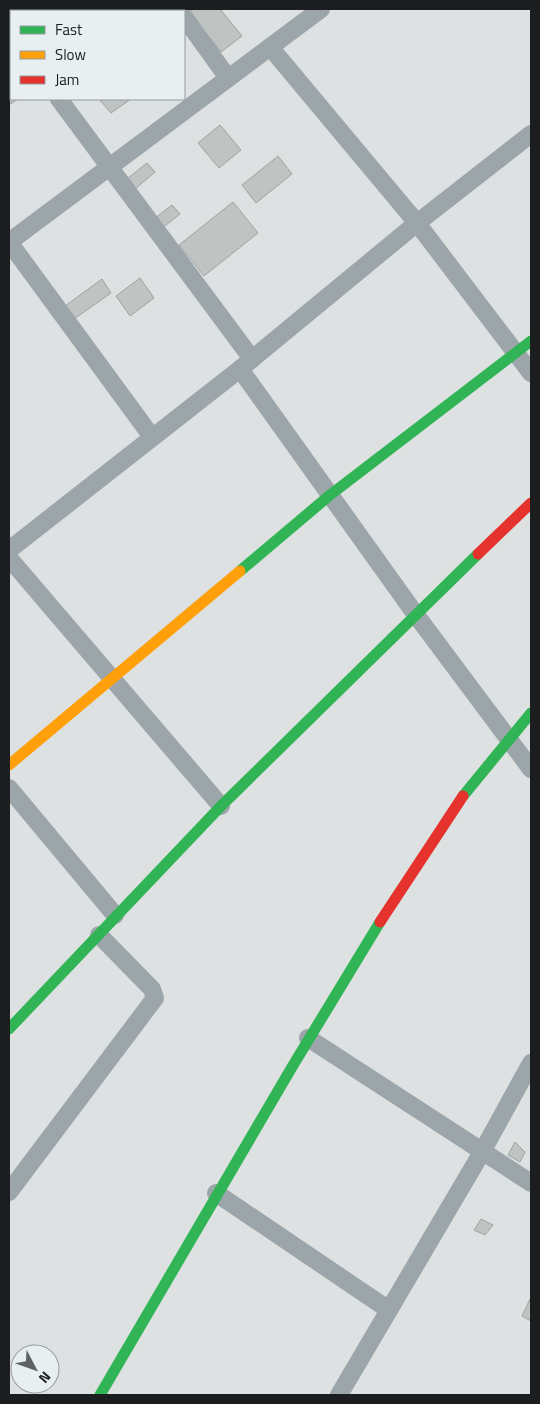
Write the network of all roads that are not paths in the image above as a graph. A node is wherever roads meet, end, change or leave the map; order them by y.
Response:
1 (321, 9) edge
2 (185, 18) edge
3 (270, 46) junction
4 (228, 78) junction
5 (60, 100) edge
6 (531, 134) edge
7 (109, 168) junction
8 (417, 224) junction
9 (531, 341) edge
10 (515, 353) junction
11 (246, 364) junction
12 (531, 374) edge
13 (152, 437) junction
14 (330, 495) junction
15 (531, 503) edge
16 (9, 550) edge
17 (9, 558) edge
18 (416, 615) junction
19 (112, 680) junction
20 (531, 713) edge
21 (508, 739) junction
22 (9, 765) edge
23 (531, 769) edge
24 (9, 788) edge
25 (221, 806) junction
26 (115, 915) junction
27 (99, 934) junction
28 (9, 1029) edge
29 (308, 1038) junction
30 (531, 1063) edge
31 (482, 1152) junction
32 (531, 1183) edge
33 (9, 1192) edge
34 (216, 1193) junction
35 (389, 1310) junction
36 (100, 1395) edge
37 (339, 1395) edge

1 - 3 street
2 - 4 street
3 - 4 street
3 - 8 street
4 - 7 street
5 - 7 street
6 - 8 street
7 - 11 street
7 - 13 street
8 - 10 street
8 - 11 street
9 - 10 street
10 - 12 street
10 - 14 street
11 - 13 street
11 - 14 street
13 - 16 street
14 - 18 street
14 - 19 street
15 - 18 street
17 - 19 street
18 - 21 street
18 - 25 street
19 - 22 street
19 - 25 street
20 - 21 street
21 - 23 street
21 - 29 street
24 - 26 street
25 - 26 street
26 - 27 street
27 - 28 street
27 - 33 street
29 - 31 street
29 - 34 street
30 - 31 street
31 - 32 street
31 - 35 street
34 - 35 street
34 - 36 street
35 - 37 street

